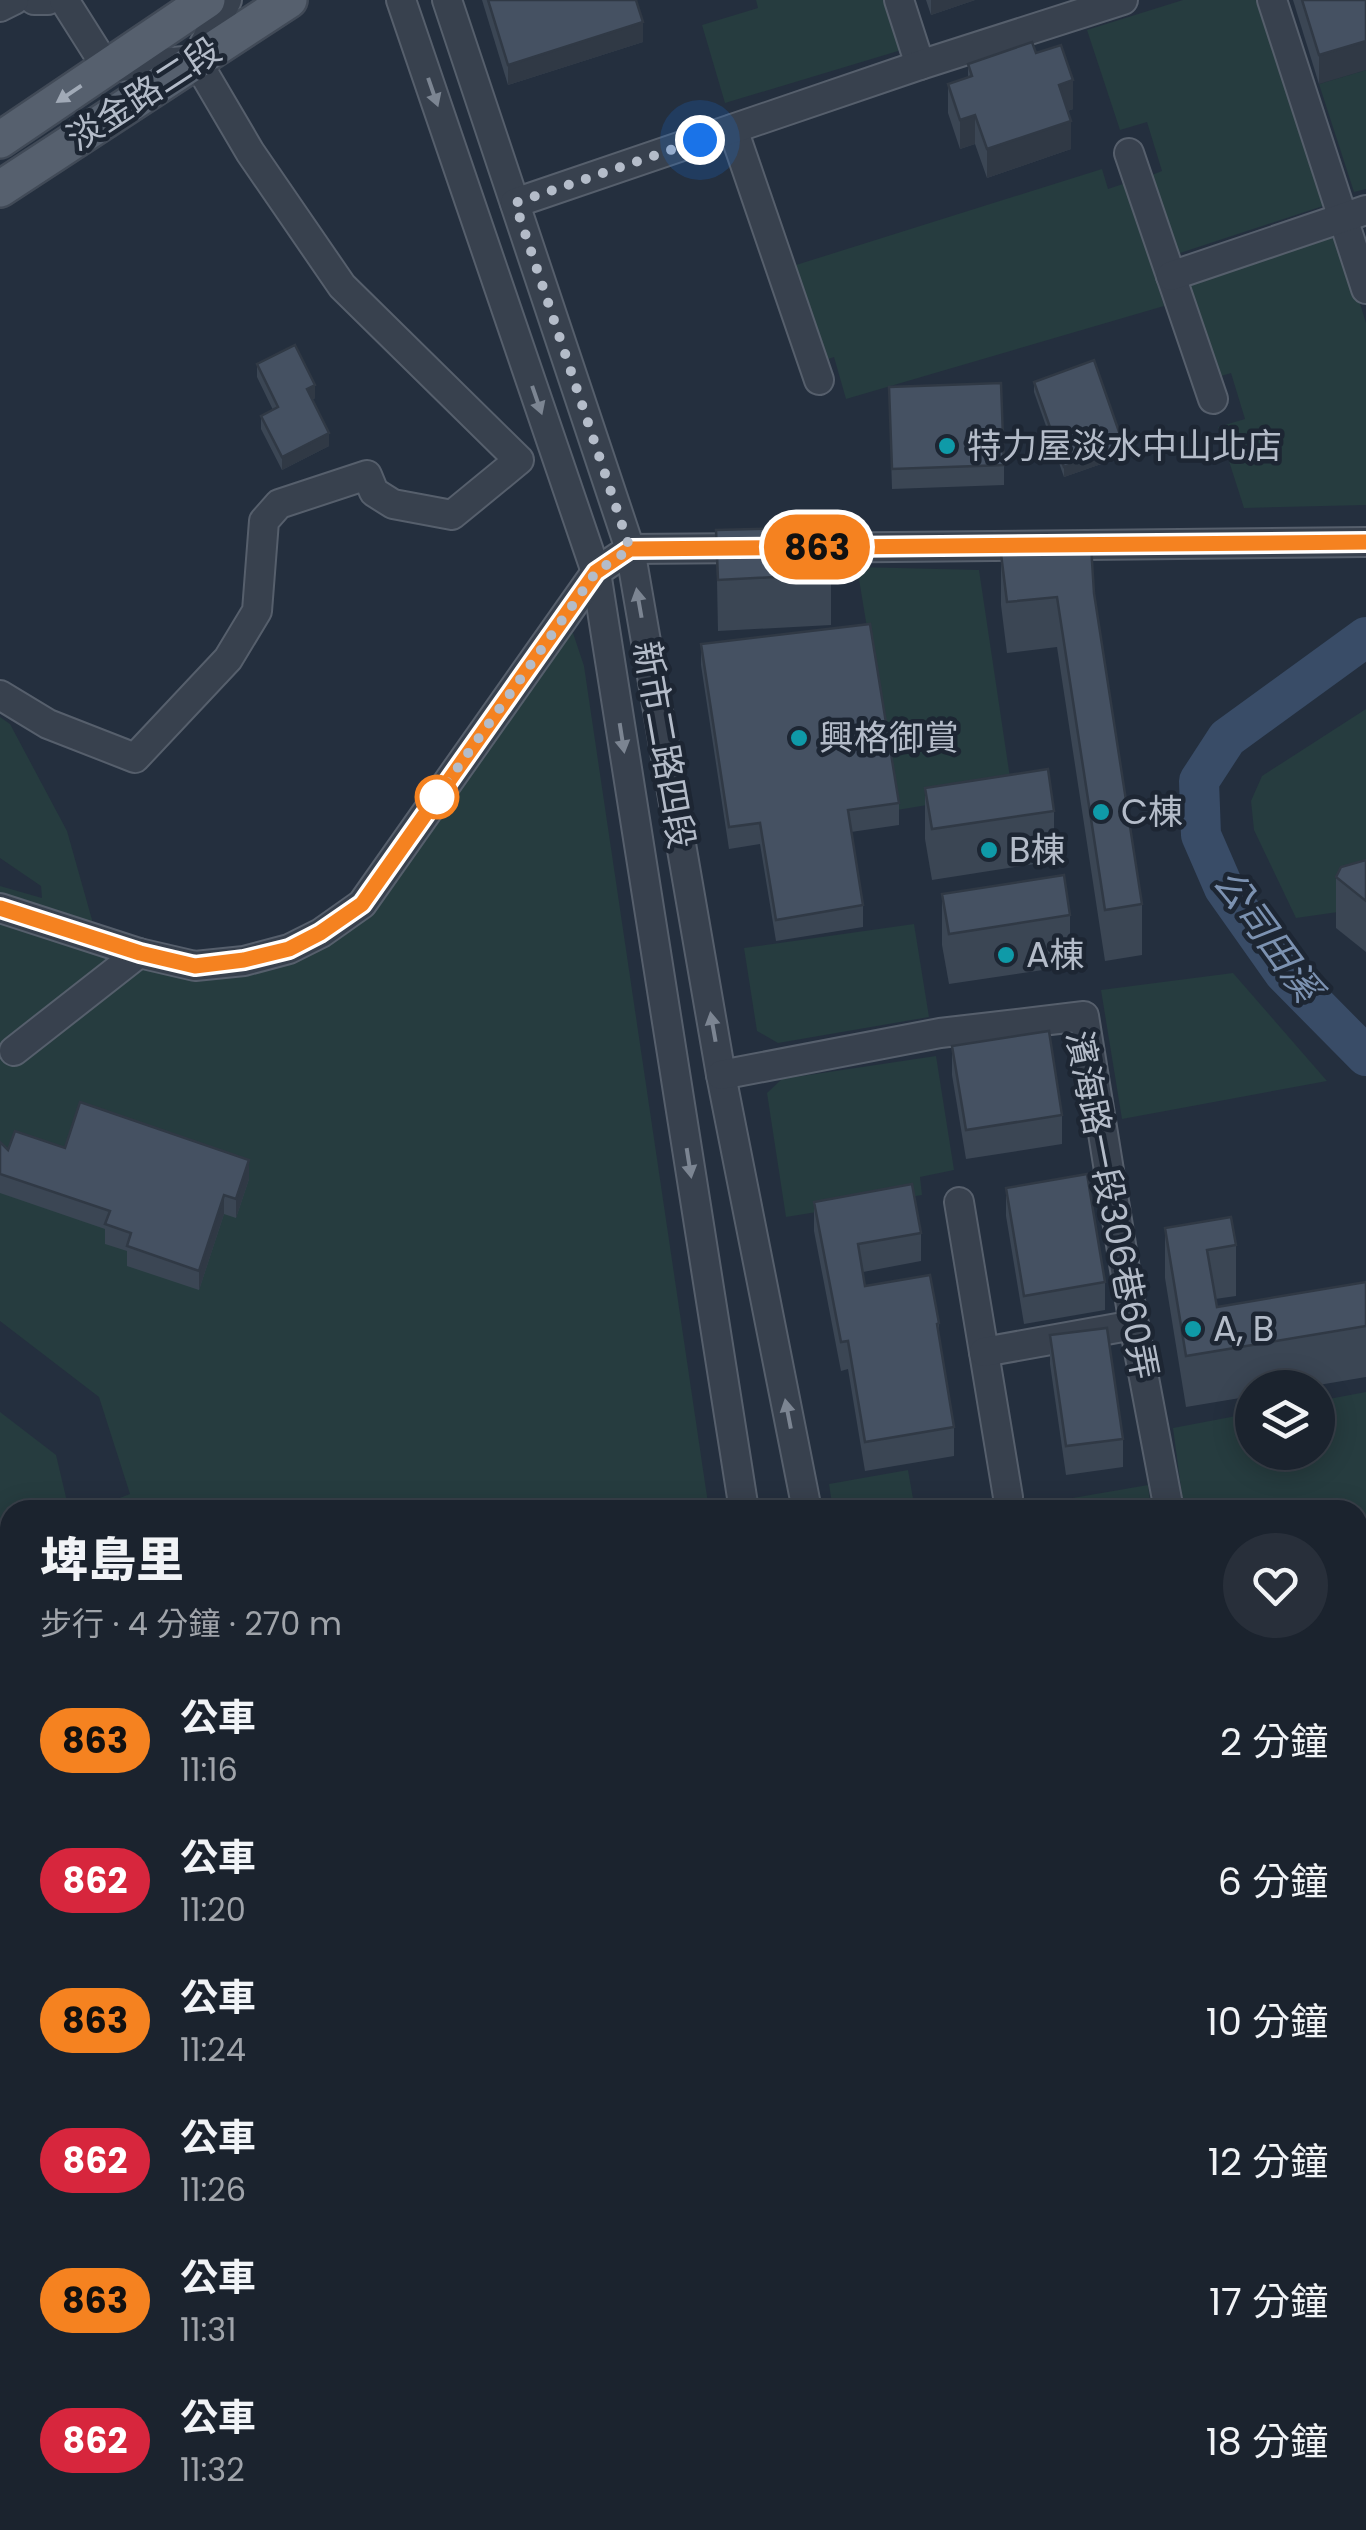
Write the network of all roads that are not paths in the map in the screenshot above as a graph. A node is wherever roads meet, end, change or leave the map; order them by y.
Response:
1 (14, 0) edge
2 (34, 0) edge
3 (48, 0) edge
4 (64, 0) edge
5 (208, 0) edge
6 (227, 0) edge
7 (289, 0) edge
8 (401, 0) edge
9 (448, 0) edge
10 (899, 0) edge
11 (1123, 0) edge
12 (1272, 0) edge
13 (0, 7) edge
14 (196, 60) junction
15 (920, 65) junction
16 (107, 68) junction
17 (733, 129) junction
18 (0, 140) edge
19 (1128, 153) dead end
20 (0, 189) edge
21 (515, 203) junction
22 (1354, 214) edge
23 (1171, 276) junction
24 (1366, 289) edge
25 (819, 380) dead end
26 (1213, 399) dead end
27 (553, 445) junction
28 (520, 460) junction
29 (1366, 542) edge
30 (630, 549) junction
31 (596, 572) junction
32 (0, 694) edge
33 (0, 908) edge
34 (140, 953) junction
35 (14, 1051) dead end
36 (722, 1074) junction
37 (960, 1202) dead end
38 (1134, 1325) junction
39 (984, 1352) junction
40 (1008, 1497) dead end
41 (742, 1500) edge
42 (805, 1500) edge
43 (1167, 1500) edge

1 - 13 street
2 - 3 street
4 - 16 street
5 - 16 main road, 淡金路二段
6 - 14 street
7 - 14 main road, 淡金路二段
8 -> 27 street, 新市二路四段
9 - 21 street, 新市二路四段
10 - 15 street
11 - 15 street
12 - 22 street
14 - 16 street
14 - 20 main road, 淡金路二段
14 - 28 street
15 - 17 street
16 -> 18 main road, 淡金路二段
17 - 21 street
17 - 25 street
19 - 23 street
21 - 30 street, 新市二路四段
22 - 23 street
22 - 24 street
23 - 26 street
27 - 28 street
27 - 31 street, 新市二路四段
28 - 32 street
29 - 30 street
30 - 31 street
36 -> 30 street, 新市二路四段
31 - 34 street
31 -> 41 street, 新市二路四段
33 - 34 street
34 - 35 street
36 - 38 street, 濱海路一段306巷60弄
42 -> 36 street, 新市二路四段
37 - 39 street
38 - 39 street
38 - 43 street, 濱海路一段306巷60弄
39 - 40 street

